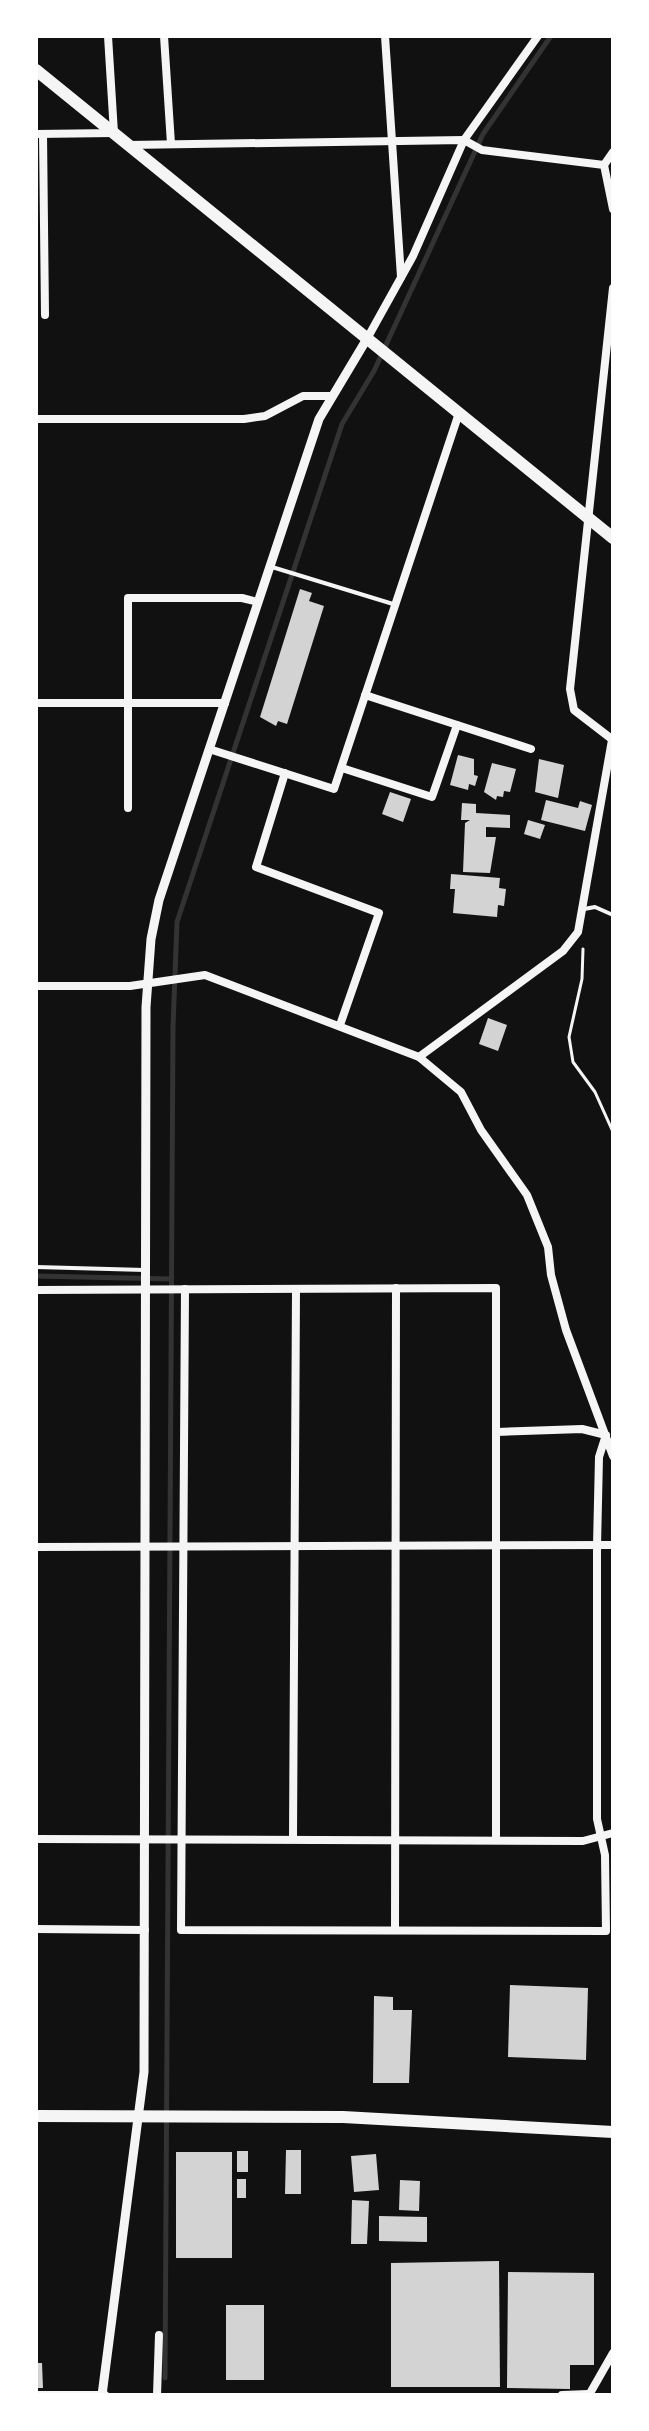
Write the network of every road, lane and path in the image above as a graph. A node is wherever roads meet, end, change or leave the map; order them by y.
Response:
1 (108, 36) edge
2 (164, 36) edge
3 (385, 36) edge
4 (538, 36) edge
5 (36, 70) edge
6 (114, 133) junction
7 (39, 134) edge
8 (391, 140) junction
9 (464, 140) junction
10 (171, 144) junction
11 (128, 145) junction
12 (613, 152) edge
13 (604, 165) junction
14 (613, 209) edge
15 (401, 278) junction
16 (613, 288) edge
17 (45, 315) dead end
18 (368, 337) junction
19 (331, 396) junction
20 (459, 413) junction
21 (36, 419) edge
22 (590, 519) junction
23 (613, 538) edge
24 (270, 566) junction
25 (258, 602) junction
26 (395, 605) junction
27 (365, 695) junction
28 (36, 703) edge
29 (127, 703) junction
30 (225, 703) junction
31 (457, 725) junction
32 (613, 740) edge
33 (209, 749) junction
34 (531, 749) dead end
35 (342, 768) junction
36 (285, 773) junction
37 (128, 808) dead end
38 (584, 909) junction
39 (613, 915) edge
40 (578, 932) junction
41 (148, 981) junction
42 (36, 986) edge
43 (340, 1025) junction
44 (419, 1057) junction
45 (613, 1132) edge
46 (36, 1267) edge
47 (146, 1270) junction
48 (396, 1288) junction
49 (146, 1289) junction
50 (185, 1289) junction
51 (296, 1289) junction
52 (36, 1290) edge
53 (497, 1432) junction
54 (606, 1435) junction
55 (613, 1456) edge
56 (495, 1545) junction
57 (613, 1545) edge
58 (295, 1546) junction
59 (396, 1546) junction
60 (597, 1546) junction
61 (36, 1547) edge
62 (144, 1548) junction
63 (183, 1548) junction
64 (613, 1833) edge
65 (602, 1836) junction
66 (36, 1839) edge
67 (144, 1839) junction
68 (293, 1839) junction
69 (496, 1839) junction
70 (181, 1840) junction
71 (395, 1840) junction
72 (36, 1929) edge
73 (145, 1930) junction
74 (395, 1930) junction
75 (36, 2116) edge
76 (137, 2116) junction
77 (613, 2132) edge
78 (159, 2335) dead end
79 (613, 2353) edge
80 (588, 2394) edge
81 (36, 2395) edge
82 (103, 2395) edge
83 (157, 2395) edge
84 (562, 2395) edge

1 - 6 street
2 - 10 street
3 - 8 street
4 - 9 street
5 - 6 main road
6 - 7 street
6 - 11 main road
7 - 17 street
8 - 9 street
8 - 10 street
8 - 15 street
9 - 13 street
9 - 15 street
10 - 11 street
11 - 18 main road
12 - 13 street
13 - 14 street
15 - 18 street
16 - 22 street
18 - 19 street
18 - 20 main road
19 - 21 street
19 - 24 street
20 - 22 main road
20 - 26 street
22 - 23 main road
22 - 32 street
24 - 25 street
24 - 26 lane
25 - 29 street
25 - 30 street
26 - 27 street
27 - 31 street
27 - 35 street
28 - 29 street
29 - 30 street
29 - 37 street
30 - 33 street
31 - 34 street
31 - 35 street
32 - 38 street
33 - 36 street
33 - 41 street
35 - 36 street
36 - 43 street
38 - 39 lane
38 - 40 street
40 - 44 street
40 - 45 path
41 - 42 street
41 - 43 street
41 - 47 street
43 - 44 street
44 - 54 street
46 - 47 lane
47 - 49 street
48 - 51 street
48 - 53 street
48 - 59 street
49 - 50 street
49 - 52 street
49 - 62 street
50 - 51 street
50 - 63 street
51 - 58 street
53 - 54 street
53 - 56 street
54 - 55 street
54 - 60 street
56 - 59 street
56 - 60 street
56 - 69 street
57 - 60 street
58 - 59 street
58 - 63 street
58 - 68 street
59 - 71 street
60 - 65 street
61 - 62 street
62 - 63 street
62 - 67 street
63 - 70 street
64 - 65 street
65 - 69 street
65 - 74 street
66 - 67 street
67 - 70 street
67 - 73 street
68 - 70 street
68 - 71 street
69 - 71 street
70 - 74 street
71 - 74 street
72 - 73 street
73 - 76 street
75 - 76 main road
76 - 77 main road
76 - 82 street
78 - 83 street
79 - 80 street
80 - 84 street
81 - 82 street

